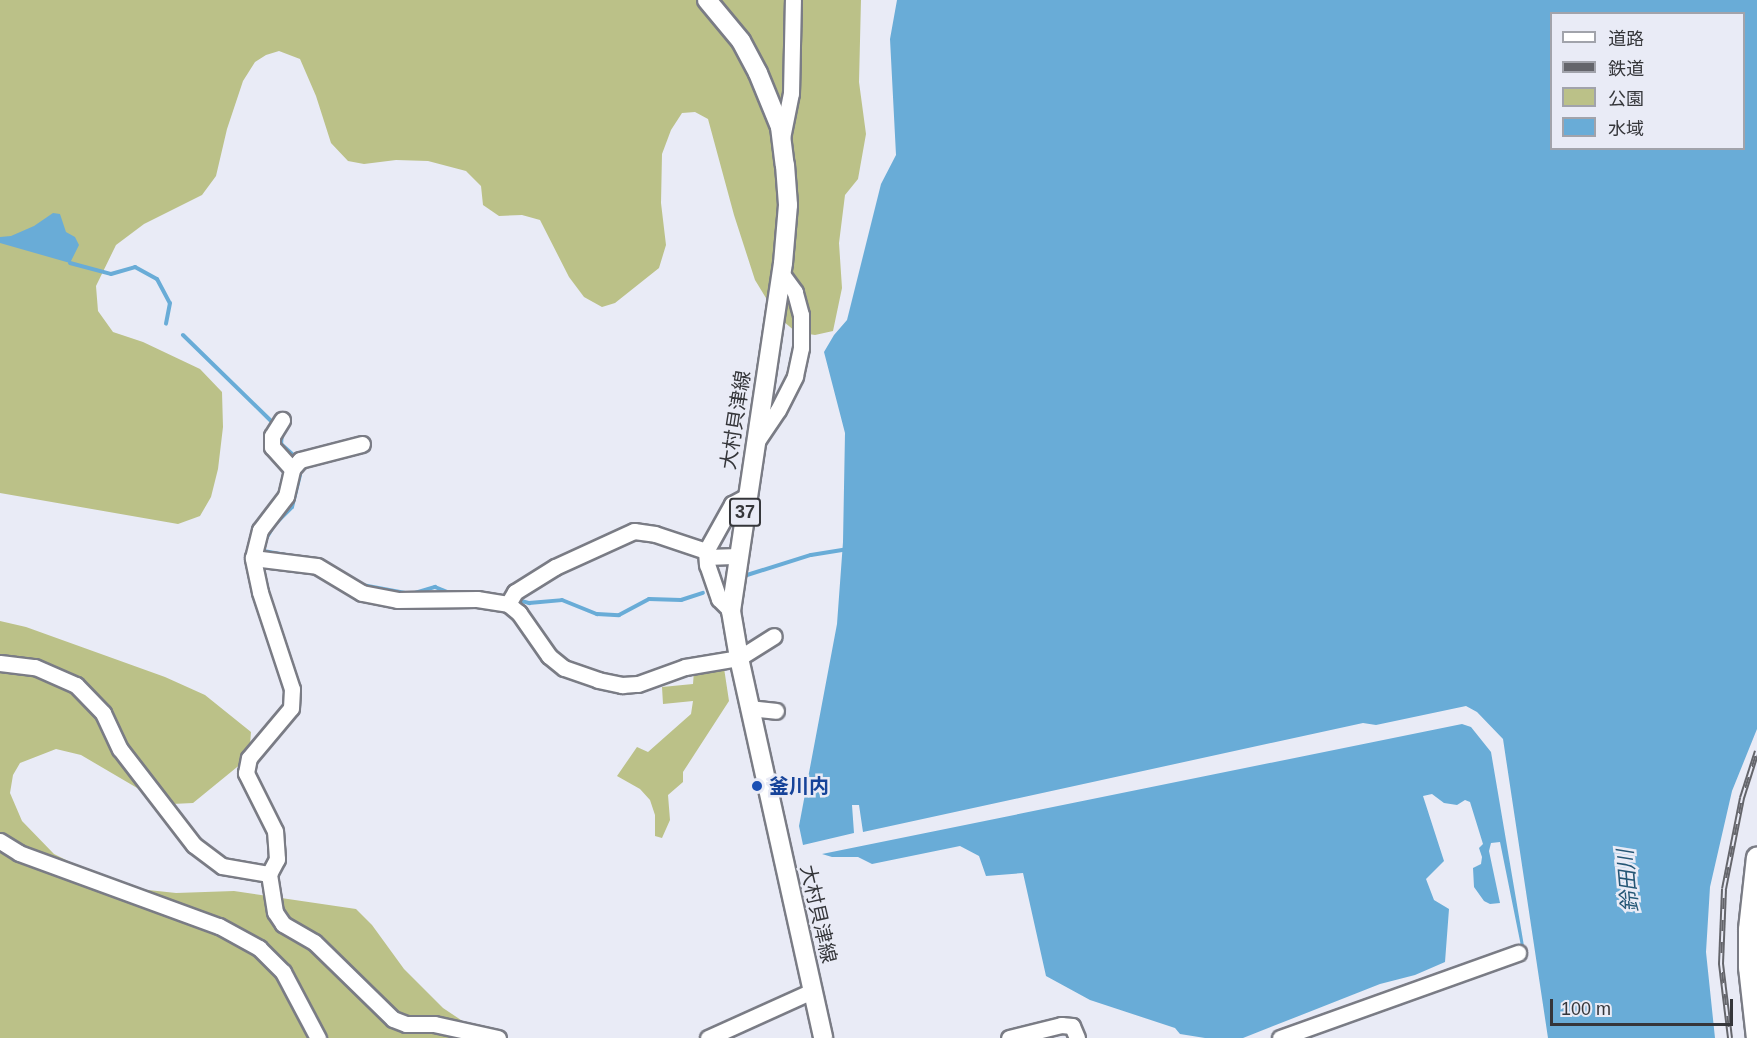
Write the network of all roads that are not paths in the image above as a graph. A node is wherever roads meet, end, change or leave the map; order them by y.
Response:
1 (707, 0) edge
2 (793, 0) edge
3 (782, 138) junction
4 (781, 273) junction
5 (282, 420) dead end
6 (362, 444) dead end
7 (756, 444) junction
8 (292, 469) junction
9 (747, 496) junction
10 (706, 554) junction
11 (739, 556) junction
12 (253, 558) junction
13 (511, 599) junction
14 (731, 611) junction
15 (774, 636) dead end
16 (739, 658) junction
17 (0, 663) edge
18 (749, 708) junction
19 (776, 711) dead end
20 (0, 841) edge
21 (1757, 856) edge
22 (269, 874) junction
23 (1518, 953) dead end
24 (812, 991) junction
25 (318, 1038) edge
26 (498, 1038) edge
27 (708, 1038) edge
28 (823, 1038) edge
29 (1009, 1038) edge
30 (1077, 1038) edge
31 (1280, 1038) edge
32 (1757, 1038) edge

1 - 3 main road, 大村貝津線 / 37
2 - 3 street
3 - 4 main road, 大村貝津線 / 37
4 - 7 main road, 大村貝津線 / 37
4 - 7 street
5 - 8 street
6 - 8 street
7 - 9 main road, 大村貝津線 / 37
8 - 12 street
9 - 10 street
9 - 11 main road, 大村貝津線 / 37
10 - 11 street
10 - 13 street
10 - 14 street
11 - 14 main road, 大村貝津線 / 37
12 - 13 street
12 - 22 street
13 - 16 street
14 - 16 main road, 大村貝津線 / 37
15 - 16 street
16 - 18 main road, 大村貝津線 / 37
17 - 22 street
18 - 19 street
18 - 24 main road, 大村貝津線 / 37
20 - 25 street
21 - 32 highway
22 - 26 street
23 - 31 street
24 - 27 street
24 - 28 main road, 大村貝津線 / 37
29 - 30 street

